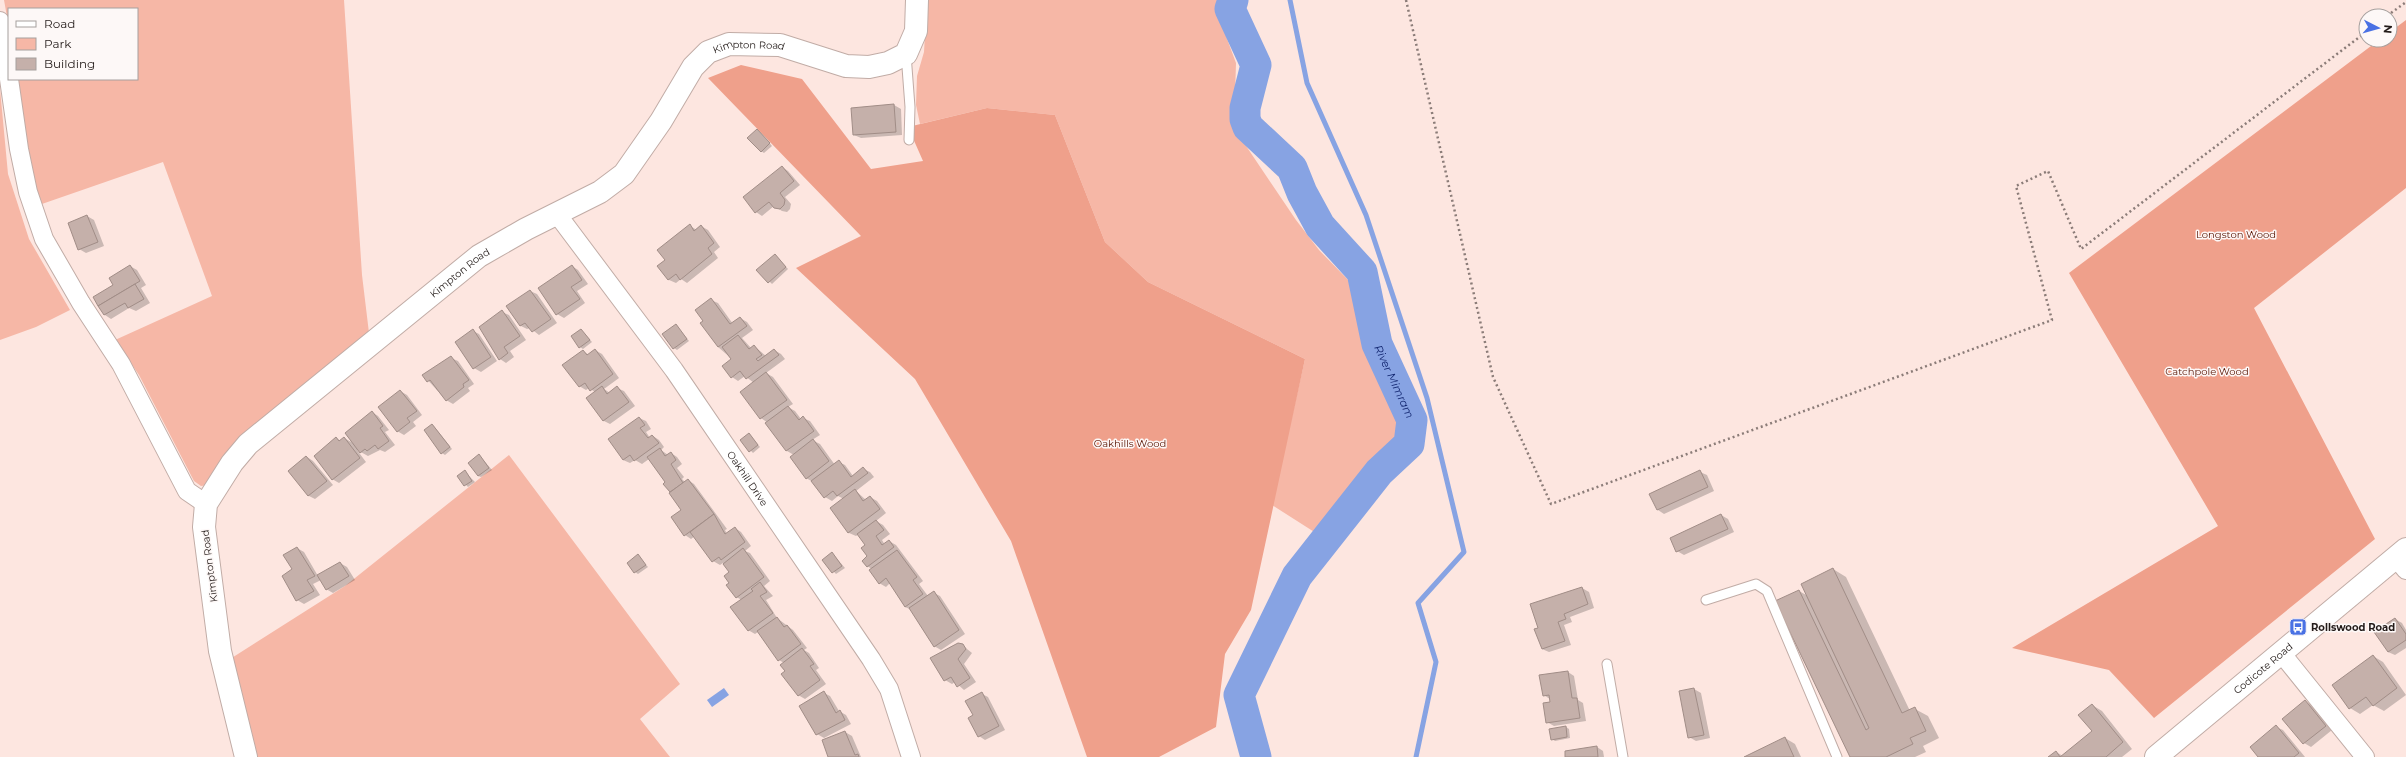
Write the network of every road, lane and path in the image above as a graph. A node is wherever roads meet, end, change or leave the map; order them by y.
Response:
1 (917, 0) edge
2 (1406, 0) edge
3 (2406, 2) edge
4 (2398, 8) edge
5 (0, 21) edge
6 (2358, 38) edge
7 (906, 54) junction
8 (8, 70) edge
9 (10, 80) edge
10 (909, 140) dead end
11 (557, 214) junction
12 (206, 504) junction
13 (2403, 559) edge
14 (1706, 600) dead end
15 (2282, 654) junction
16 (1606, 664) dead end
17 (246, 757) edge
18 (911, 757) edge
19 (1624, 757) edge
20 (1836, 757) edge
21 (2156, 757) edge
22 (2365, 757) edge

1 - 7 street
2 - 6 path
3 - 4 path
5 - 8 street
7 - 10 lane
7 - 11 street, Kimpton Road
9 - 12 street
11 - 12 street, Kimpton Road
11 - 18 street, Oakhill Drive
12 - 17 street, Kimpton Road
13 - 15 street, Codicote Road
14 - 20 lane
15 - 21 street, Codicote Road
15 - 22 street
16 - 19 lane

